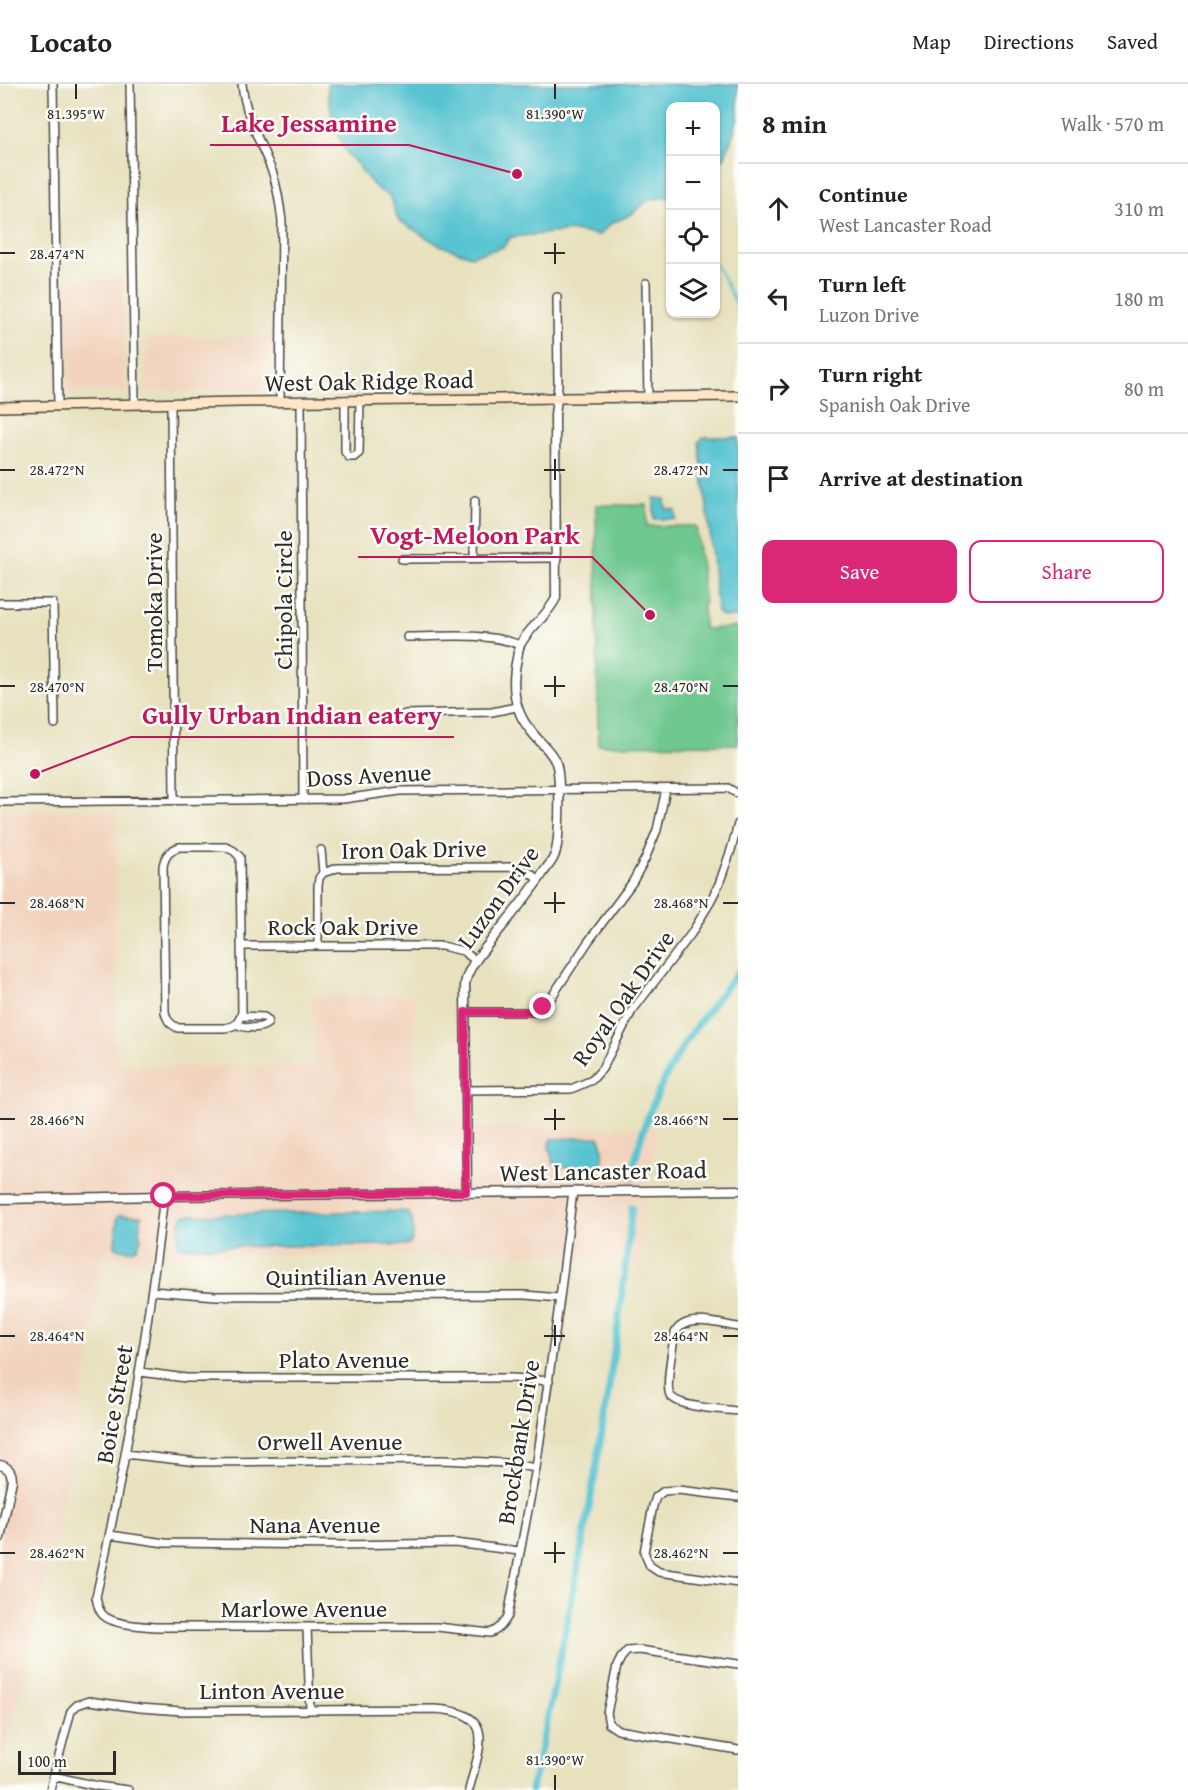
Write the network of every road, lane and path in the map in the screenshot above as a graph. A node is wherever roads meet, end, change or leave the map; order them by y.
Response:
1 (53, 84) edge
2 (130, 84) edge
3 (242, 84) edge
4 (646, 283) dead end
5 (557, 297) dead end
6 (738, 396) edge
7 (648, 397) junction
8 (557, 398) junction
9 (345, 400) junction
10 (360, 400) junction
11 (280, 401) junction
12 (301, 401) junction
13 (135, 403) junction
14 (171, 403) junction
15 (58, 405) junction
16 (0, 407) edge
17 (475, 500) dead end
18 (402, 558) dead end
19 (474, 558) junction
20 (557, 558) junction
21 (0, 603) edge
22 (407, 637) dead end
23 (520, 645) junction
24 (516, 707) junction
25 (405, 714) dead end
26 (55, 724) dead end
27 (666, 789) junction
28 (559, 790) junction
29 (738, 794) edge
30 (303, 799) junction
31 (174, 800) junction
32 (0, 802) edge
33 (738, 824) edge
34 (321, 850) dead end
35 (324, 873) junction
36 (539, 880) junction
37 (318, 945) junction
38 (242, 946) junction
39 (476, 961) junction
40 (465, 1012) junction
41 (241, 1016) junction
42 (236, 1024) junction
43 (466, 1090) junction
44 (738, 1190) edge
45 (573, 1191) junction
46 (466, 1192) junction
47 (164, 1196) junction
48 (0, 1199) edge
49 (152, 1291) junction
50 (560, 1298) junction
51 (738, 1327) edge
52 (140, 1372) junction
53 (549, 1381) junction
54 (738, 1411) edge
55 (125, 1454) junction
56 (0, 1465) edge
57 (536, 1468) junction
58 (738, 1497) edge
59 (110, 1535) junction
60 (0, 1538) edge
61 (519, 1551) junction
62 (738, 1582) edge
63 (104, 1616) joint
64 (502, 1625) joint
65 (308, 1627) junction
66 (738, 1664) edge
67 (310, 1709) junction
68 (738, 1750) edge
69 (53, 1776) junction
70 (50, 1790) edge
71 (128, 1790) edge
72 (469, 1790) edge

1 - 15 street
2 - 13 street
3 - 11 street
4 - 7 street
5 - 8 street
6 - 7 main road, West Oak Ridge Road
7 - 8 main road, West Oak Ridge Road
8 - 10 main road, West Oak Ridge Road
8 - 20 street, Luzon Drive
9 - 10 main road, West Oak Ridge Road
9 - 10 street
9 - 12 main road, West Oak Ridge Road
11 - 12 main road, West Oak Ridge Road
11 - 14 main road, West Oak Ridge Road
12 - 30 street, Chipola Circle
13 - 14 main road, West Oak Ridge Road
13 - 15 main road, West Oak Ridge Road
14 - 31 street, Tomoka Drive
15 - 16 main road, West Oak Ridge Road
17 - 19 street
18 - 19 street
19 - 20 street
20 - 23 street, Luzon Drive
21 - 26 street
22 - 23 street
23 - 24 street, Luzon Drive
24 - 25 street
24 - 28 street, Luzon Drive
27 - 28 street, Doss Avenue
27 - 29 street, Doss Avenue
27 - 40 street
28 - 30 street, Doss Avenue
28 - 36 street, Luzon Drive
30 - 31 street, Doss Avenue
31 - 32 street, Doss Avenue
33 - 43 street, Royal Oak Drive
34 - 35 street
35 - 36 street, Iron Oak Drive
35 - 37 street
36 - 39 street, Luzon Drive
37 - 38 street, Rock Oak Drive
37 - 39 street, Rock Oak Drive
38 - 41 street
38 - 42 street
39 - 40 street, Luzon Drive
40 - 43 street, Luzon Drive
41 - 42 street
41 - 42 street
43 - 46 street, Luzon Drive
44 - 45 street, West Lancaster Road
45 - 46 street, West Lancaster Road
45 - 50 street, Brockbank Drive
46 - 47 street, West Lancaster Road
47 - 48 street, West Lancaster Road
47 - 49 street, Boice Street
49 - 50 street, Quintilian Avenue
49 - 52 street, Boice Street
50 - 53 street, Brockbank Drive
51 - 54 street
52 - 53 street, Plato Avenue
52 - 55 street, Boice Street
53 - 57 street, Brockbank Drive
55 - 57 street, Orwell Avenue
55 - 59 street, Boice Street
56 - 60 street
57 - 61 street, Brockbank Drive
58 - 62 street
59 - 61 street, Nana Avenue
59 - 63 street, Boice Street
61 - 64 street, Brockbank Drive
63 - 65 street, Marlowe Avenue
64 - 65 street, Marlowe Avenue
65 - 67 street
66 - 68 street
67 - 69 street, Linton Avenue
67 - 72 street, Linton Avenue
69 - 70 street
69 - 71 street

